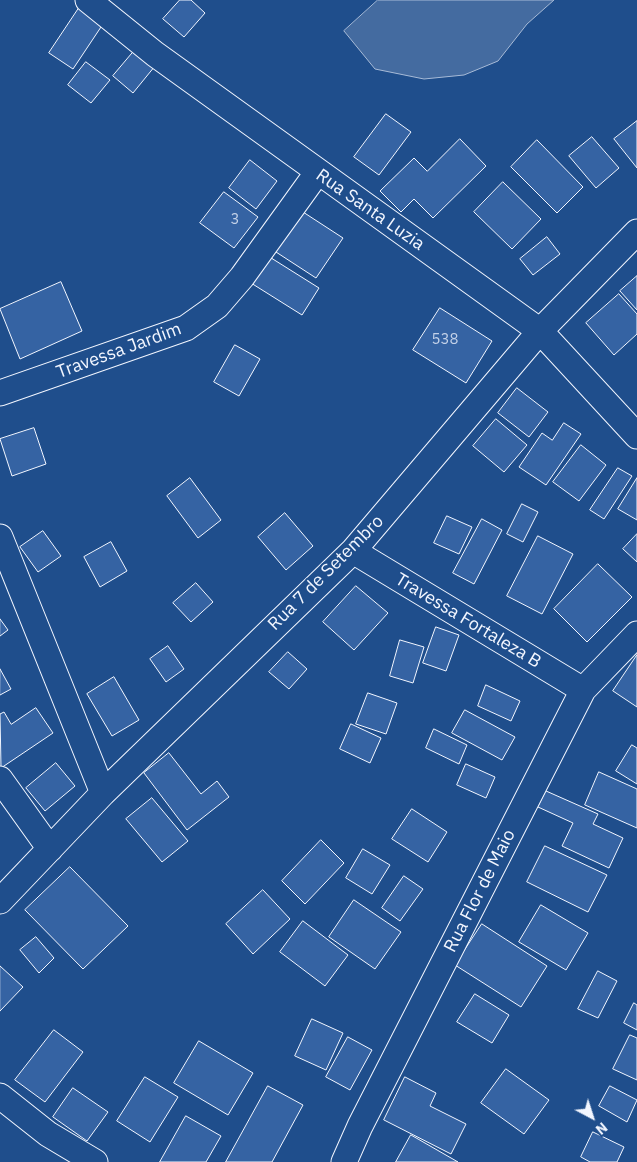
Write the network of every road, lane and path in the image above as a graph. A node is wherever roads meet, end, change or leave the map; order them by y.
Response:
1 (88, 0) edge
2 (317, 173) junction
3 (637, 232) edge
4 (540, 331) junction
5 (0, 393) edge
6 (637, 436) edge
7 (0, 537) edge
8 (353, 551) junction
9 (637, 634) edge
10 (583, 690) junction
11 (0, 779) edge
12 (103, 793) junction
13 (50, 849) junction
14 (0, 901) edge
15 (0, 1096) edge
16 (95, 1162) edge
17 (344, 1162) edge

1 - 2 street, Rua Santa Luzia
2 - 4 street, Rua Santa Luzia
2 - 5 street, Travessa Jardim
3 - 4 street, Rua 7 de Setembro
4 - 6 street, Rua Santa Luzia
4 - 8 street, Rua 7 de Setembro
7 - 12 street
8 - 10 street, Travessa Fortaleza B
8 - 12 street, Rua 7 de Setembro
9 - 10 street, Rua Flor de Maio
10 - 17 street, Rua Flor de Maio
11 - 13 street
12 - 13 street, Rua 7 de Setembro
13 - 14 street, Rua 7 de Setembro
15 - 16 street

